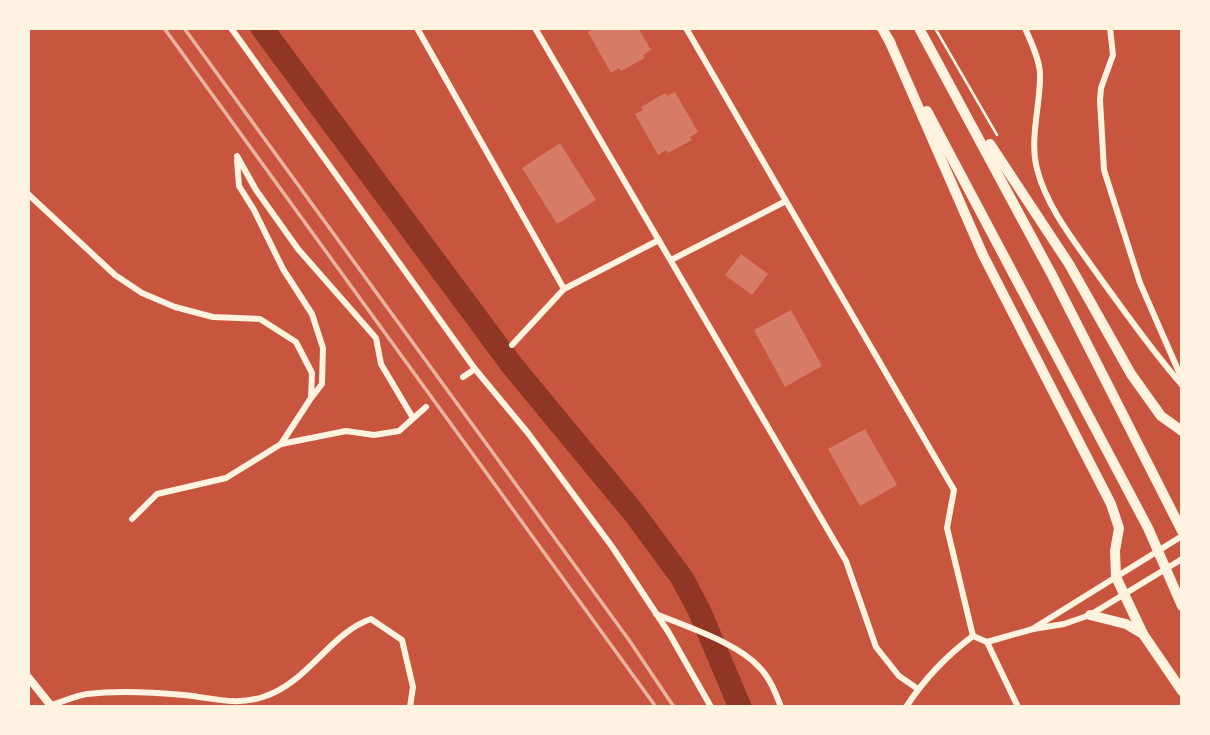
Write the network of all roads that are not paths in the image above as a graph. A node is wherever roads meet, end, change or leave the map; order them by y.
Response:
1 (231, 28) edge
2 (417, 28) edge
3 (535, 28) edge
4 (686, 28) edge
5 (882, 28) edge
6 (919, 28) edge
7 (1025, 28) edge
8 (1110, 28) edge
9 (889, 40) junction
10 (940, 63) junction
11 (28, 194) edge
12 (786, 201) junction
13 (659, 240) junction
14 (671, 260) junction
15 (564, 289) junction
16 (512, 345) dead end
17 (475, 369) junction
18 (463, 377) dead end
19 (1182, 379) edge
20 (1182, 385) edge
21 (311, 398) junction
22 (426, 407) dead end
23 (413, 418) junction
24 (1182, 431) edge
25 (281, 444) junction
26 (132, 519) dead end
27 (1182, 534) edge
28 (1182, 559) edge
29 (1116, 577) junction
30 (1124, 595) junction
31 (1182, 606) edge
32 (656, 614) junction
33 (1090, 615) junction
34 (1033, 629) junction
35 (1143, 634) junction
36 (973, 636) junction
37 (987, 642) junction
38 (30, 683) edge
39 (918, 689) junction
40 (1182, 691) edge
41 (51, 706) edge
42 (410, 707) edge
43 (711, 707) edge
44 (781, 707) edge
45 (906, 707) edge
46 (1018, 707) edge

1 - 17 street
2 - 15 street
3 - 13 street
4 - 12 street
5 - 9 highway
6 - 10 highway
7 - 20 street
8 - 19 street
9 - 29 highway
9 - 31 highway
10 - 24 highway
10 - 27 highway
11 - 21 street
12 - 14 street
12 - 36 street
13 - 14 street
13 - 15 street
14 - 39 street
15 - 16 street
17 - 18 street
17 - 32 street
21 - 23 street
21 - 25 street
22 - 23 street
23 - 25 street
25 - 26 street
27 - 29 street
28 - 30 street
29 - 30 highway
29 - 34 street
30 - 33 street
30 - 35 highway
32 - 43 street
32 - 44 street
33 - 34 street
33 - 35 highway
34 - 37 street
35 - 40 highway
36 - 37 street
36 - 39 street
37 - 46 street
38 - 41 street
39 - 45 street
41 - 42 street

